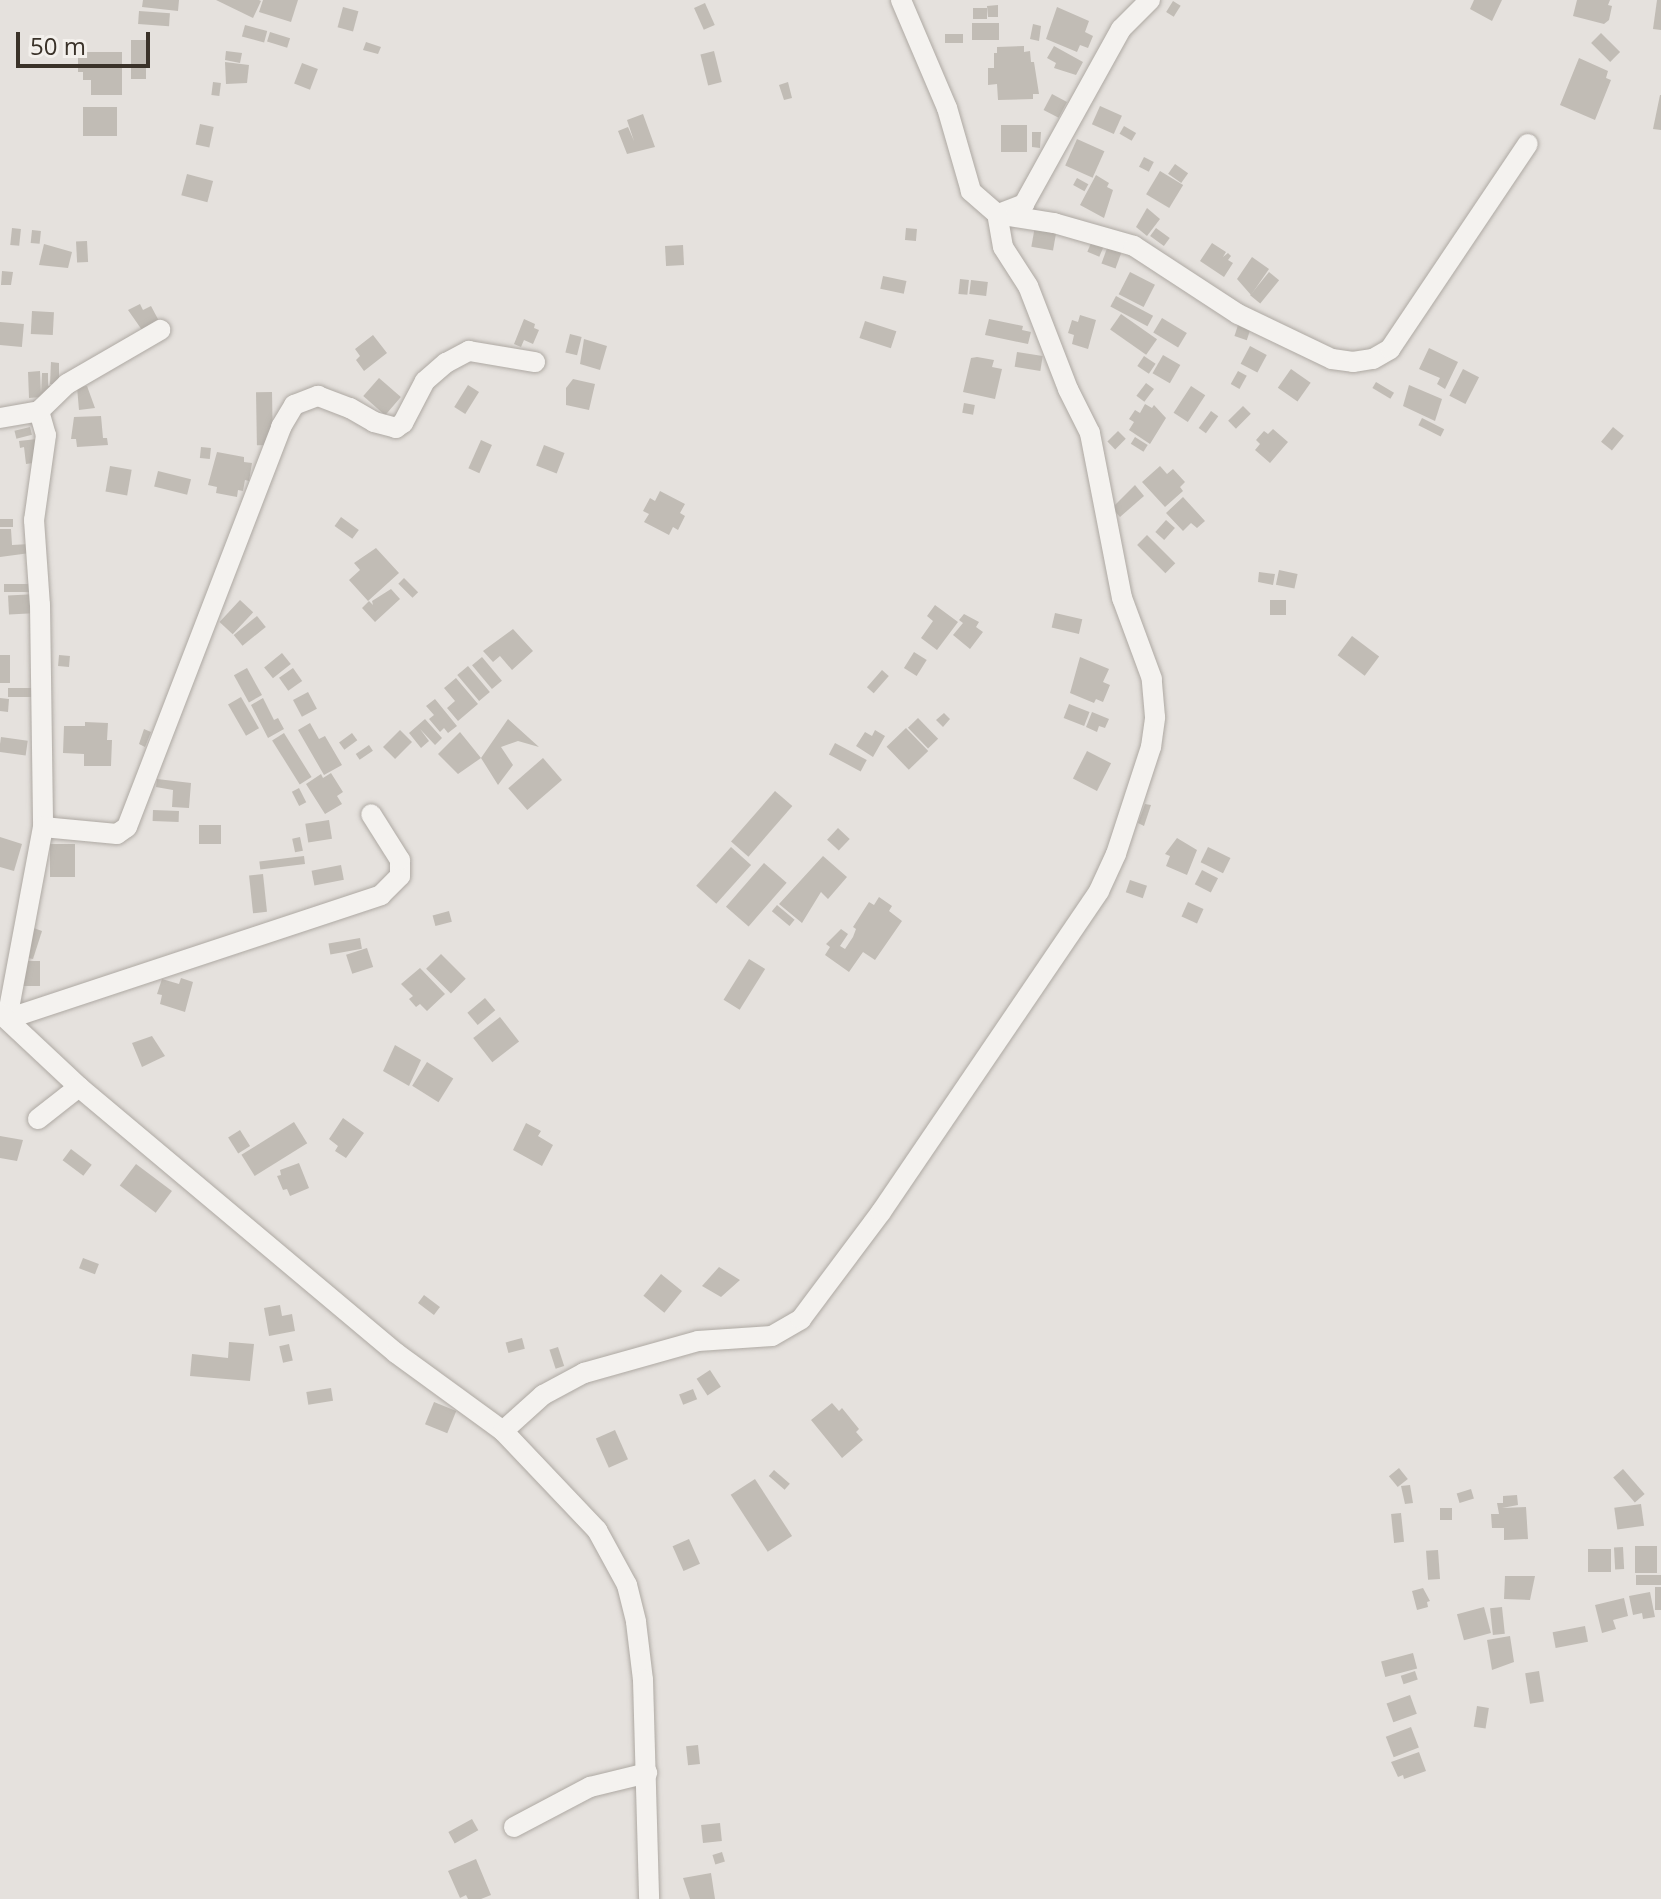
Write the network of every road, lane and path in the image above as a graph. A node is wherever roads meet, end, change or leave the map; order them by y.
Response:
1 (901, 0) edge
2 (1150, 0) edge
3 (1528, 144) dead end
4 (997, 214) junction
5 (160, 330) dead end
6 (535, 362) dead end
7 (39, 411) junction
8 (0, 418) edge
9 (371, 814) dead end
10 (43, 827) junction
11 (4, 1016) edge
12 (79, 1087) junction
13 (38, 1119) dead end
14 (503, 1431) junction
15 (647, 1773) junction
16 (514, 1827) dead end
17 (649, 1899) edge

1 - 4 street
2 - 4 street
3 - 4 street
4 - 14 street
5 - 7 street
6 - 10 street
7 - 8 street
7 - 10 street
9 - 11 street
10 - 11 street
11 - 12 street
12 - 13 street
12 - 14 street
14 - 15 street
15 - 16 street
15 - 17 street

